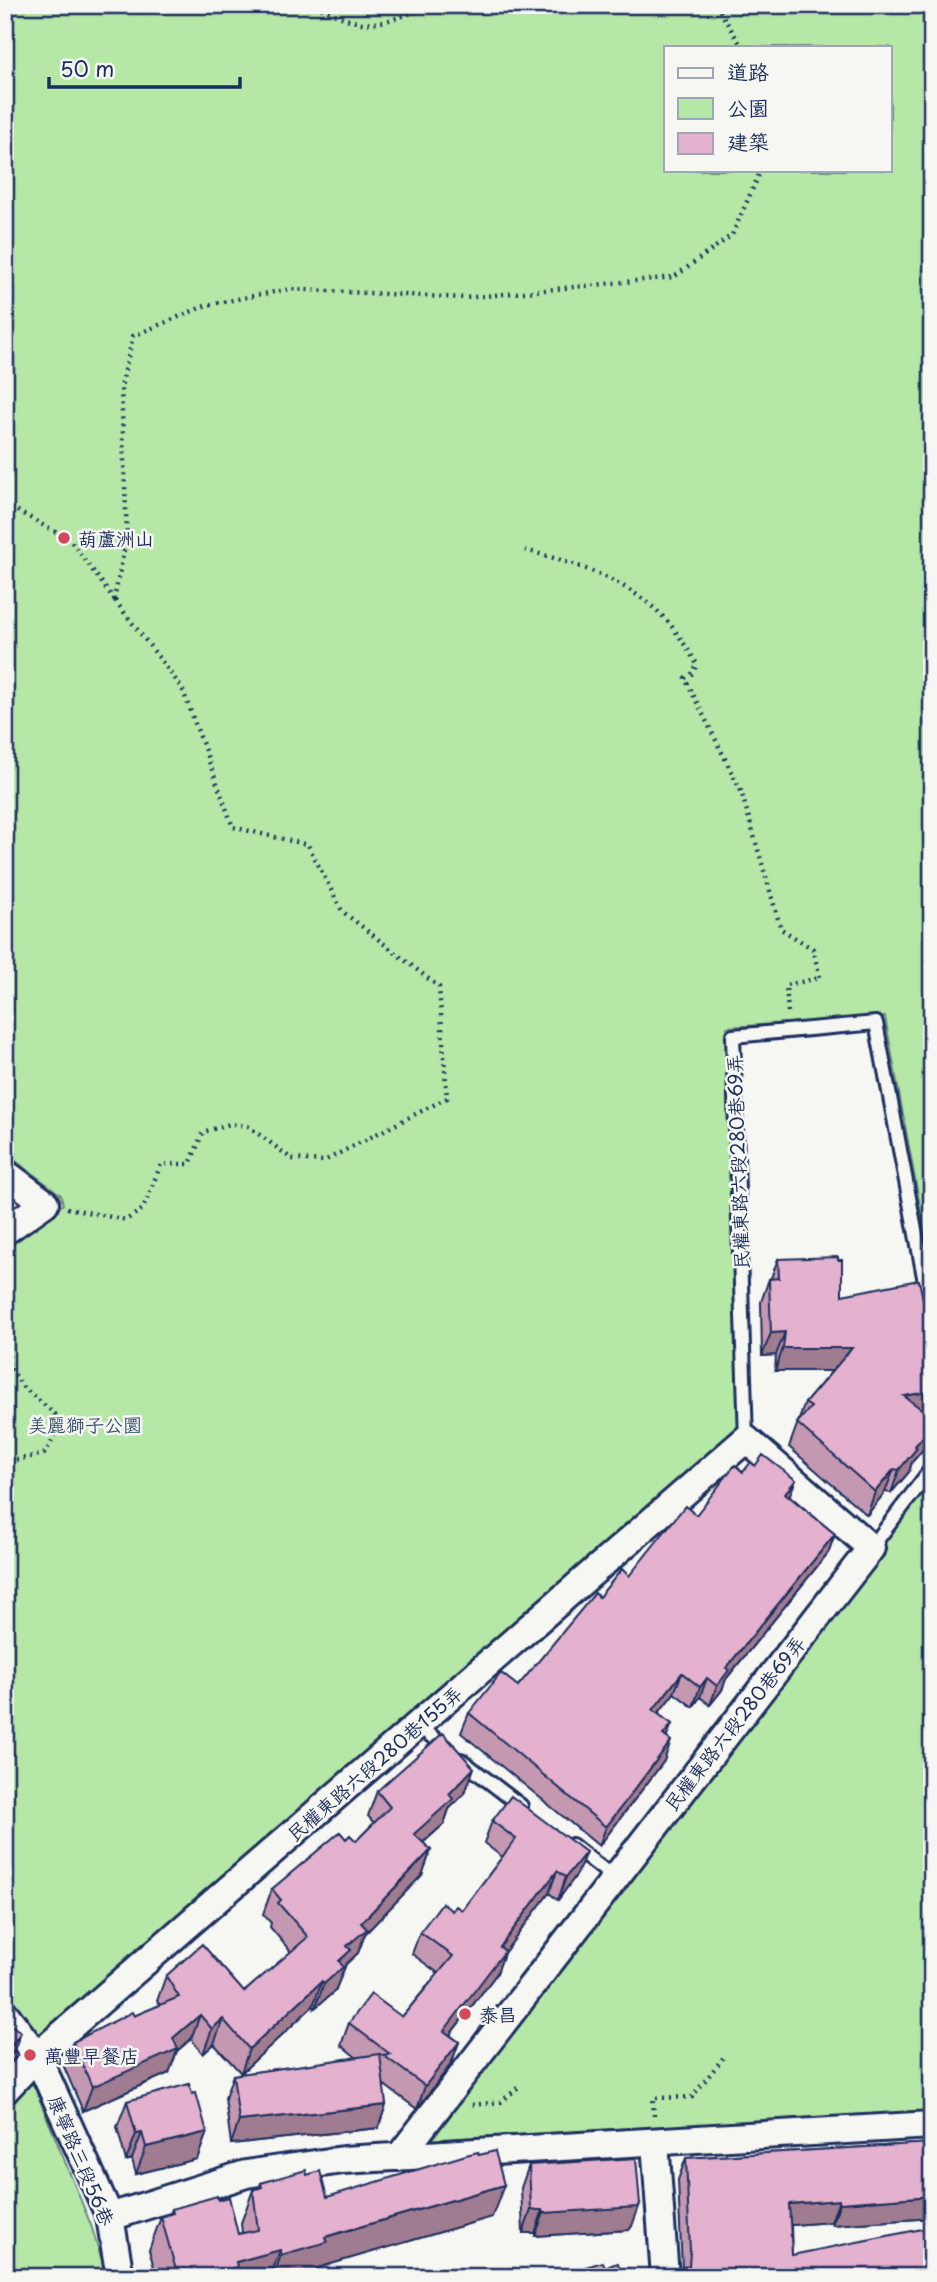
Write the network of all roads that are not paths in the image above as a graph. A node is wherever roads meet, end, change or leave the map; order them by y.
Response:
1 (5, 1173) edge
2 (5, 1231) edge
3 (932, 1319) edge
4 (746, 1438) junction
5 (932, 1468) edge
6 (871, 1548) junction
7 (417, 1725) junction
8 (537, 1818) edge
9 (558, 1835) edge
10 (613, 1877) junction
11 (5, 2014) edge
12 (37, 2056) junction
13 (5, 2090) edge
14 (932, 2126) edge
15 (655, 2142) junction
16 (399, 2157) junction
17 (110, 2217) junction
18 (120, 2277) edge
19 (665, 2277) edge

1 - 2 street
3 - 4 lane, 民權東路六段280巷69弄
4 - 6 street
4 - 7 street, 民權東路六段280巷155弄
5 - 6 lane, 民權東路六段280巷69弄
6 - 10 street, 民權東路六段280巷69弄
7 - 8 lane
7 - 12 street, 民權東路六段280巷155弄
9 - 10 lane
10 - 16 street, 民權東路六段280巷69弄
11 - 12 street, 康寧路三段56巷
12 - 13 street, 民權東路六段280巷155弄
12 - 17 street, 康寧路三段56巷
14 - 15 street
15 - 16 street
15 - 19 street
16 - 17 street
17 - 18 street, 康寧路三段56巷

